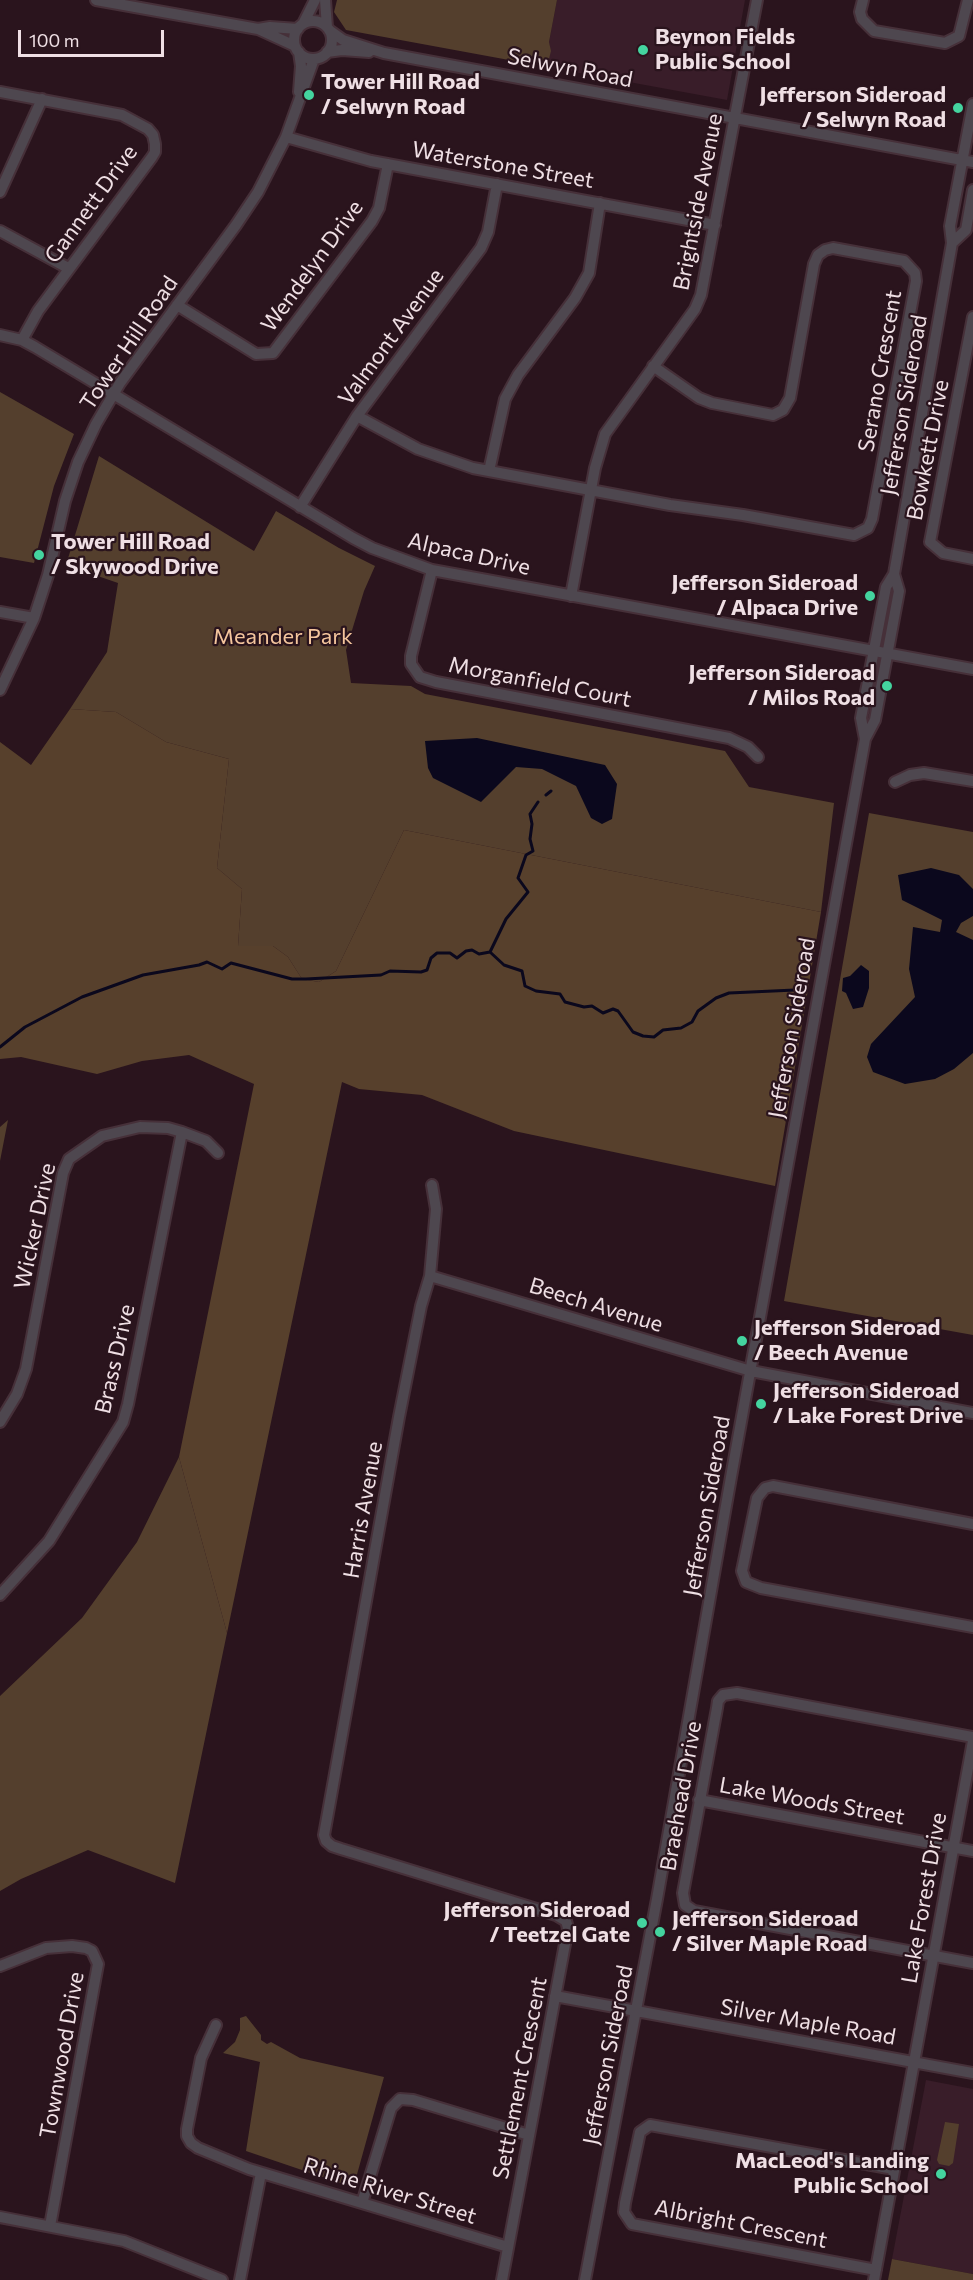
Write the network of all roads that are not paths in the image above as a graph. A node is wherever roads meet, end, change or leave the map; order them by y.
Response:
1 (96, 0) edge
2 (315, 0) edge
3 (326, 0) edge
4 (757, 0) edge
5 (862, 0) edge
6 (968, 0) edge
7 (114, 2) edge
8 (300, 26) junction
9 (258, 29) junction
10 (328, 29) junction
11 (297, 49) junction
12 (327, 52) junction
13 (384, 53) junction
14 (314, 59) junction
15 (0, 92) edge
16 (42, 99) junction
17 (298, 101) junction
18 (973, 104) edge
19 (735, 118) junction
20 (286, 137) junction
21 (968, 160) edge
22 (388, 164) junction
23 (496, 184) junction
24 (973, 190) edge
25 (0, 192) edge
26 (600, 203) junction
27 (715, 225) junction
28 (0, 231) edge
29 (952, 243) junction
30 (68, 268) junction
31 (177, 305) junction
32 (973, 317) edge
33 (0, 335) edge
34 (22, 340) junction
35 (653, 366) junction
36 (113, 394) junction
37 (357, 416) junction
38 (489, 471) junction
39 (591, 490) junction
40 (300, 507) junction
41 (973, 559) edge
42 (432, 570) junction
43 (894, 574) junction
44 (571, 596) junction
45 (0, 612) edge
46 (34, 618) junction
47 (874, 651) junction
48 (887, 654) junction
49 (973, 669) edge
50 (0, 690) edge
51 (865, 739) junction
52 (758, 757) dead end
53 (973, 781) edge
54 (896, 782) dead end
55 (182, 1132) junction
56 (218, 1153) dead end
57 (432, 1185) dead end
58 (430, 1276) junction
59 (751, 1371) junction
60 (973, 1413) edge
61 (0, 1422) edge
62 (973, 1524) edge
63 (0, 1595) edge
64 (973, 1627) edge
65 (973, 1739) edge
66 (699, 1800) junction
67 (326, 1841) joint
68 (953, 1847) junction
69 (973, 1851) edge
70 (933, 1956) junction
71 (973, 1963) edge
72 (0, 1966) edge
73 (555, 1996) junction
74 (637, 2011) junction
75 (216, 2025) dead end
76 (914, 2062) junction
77 (973, 2073) edge
78 (529, 2135) junction
79 (894, 2169) junction
80 (261, 2173) junction
81 (362, 2203) junction
82 (0, 2217) edge
83 (50, 2226) junction
84 (508, 2247) junction
85 (875, 2275) edge
86 (222, 2280) edge
87 (240, 2280) edge
88 (502, 2280) edge
89 (585, 2280) edge

1 - 7 street
2 - 8 street
3 - 10 street
4 - 19 street, Brightside Avenue
5 - 6 street
7 - 9 street
8 - 9 street
8 - 10 street
8 - 11 street
9 - 11 street
10 - 12 street
10 - 13 street, Selwyn Road
11 - 14 street
11 - 17 street, Tower Hill Road
12 - 13 street, Selwyn Road
12 - 14 street
13 - 19 street, Selwyn Road
14 - 17 street, Tower Hill Road
15 - 16 street, Gannett Drive
16 - 25 street
16 - 30 street, Gannett Drive
17 - 20 street, Tower Hill Road
18 - 21 street, Jefferson Sideroad
19 - 21 street, Selwyn Road
19 - 27 street, Brightside Avenue
20 - 22 street, Waterstone Street
20 - 31 street, Tower Hill Road
21 - 29 street, Jefferson Sideroad
22 - 23 street, Waterstone Street
22 - 31 street, Wendelyn Drive
23 - 26 street, Waterstone Street
23 - 37 street, Valmont Avenue
24 - 29 street, Jefferson Sideroad
26 - 27 street, Waterstone Street
26 - 38 street
27 - 35 street, Brightside Avenue
28 - 30 street
29 - 43 street, Jefferson Sideroad
30 - 34 street, Gannett Drive
31 - 36 street, Tower Hill Road
32 - 41 street, Bowkett Drive
33 - 34 street, Alpaca Drive
34 - 36 street, Alpaca Drive
35 - 39 street, Brightside Avenue
35 - 39 street, Serano Crescent
36 - 40 street, Alpaca Drive
36 - 46 street, Tower Hill Road
37 - 38 street
37 - 40 street, Valmont Avenue
38 - 39 street
39 - 44 street, Brightside Avenue
40 - 42 street, Alpaca Drive
42 - 44 street, Alpaca Drive
42 - 52 street, Morganfield Court
43 - 47 street, Jefferson Sideroad
43 - 48 street, Jefferson Sideroad
44 - 47 street, Alpaca Drive
45 - 46 street
46 - 50 street, Tower Hill Road
47 - 48 street, Alpaca Drive
47 - 51 street, Jefferson Sideroad
48 - 49 street, Alpaca Drive
48 - 51 street, Jefferson Sideroad
51 - 59 street, Jefferson Sideroad
53 - 54 street
55 - 56 street, Wicker Drive
55 - 61 street, Wicker Drive
55 - 63 street, Brass Drive
57 - 58 street, Harris Avenue
58 - 59 street, Beech Avenue
58 - 67 street, Harris Avenue
59 - 60 street
59 - 74 street, Jefferson Sideroad
62 - 64 street
65 - 66 street, Braehead Drive
65 - 68 street, Lake Forest Drive
66 - 68 street, Lake Woods Street
66 - 70 street, Braehead Drive
67 - 73 street, Settlement Crescent
68 - 69 street, Lake Woods Street
68 - 70 street, Lake Forest Drive
70 - 71 street
70 - 76 street, Lake Forest Drive
72 - 83 street, Townwood Drive
73 - 74 street, Silver Maple Road
73 - 78 street, Settlement Crescent
74 - 76 street, Silver Maple Road
74 - 89 street, Jefferson Sideroad
75 - 80 street, Rhine River Street
76 - 77 street, Silver Maple Road
76 - 79 street, Lake Forest Drive
78 - 81 street
78 - 84 street, Settlement Crescent
79 - 85 street, Lake Forest Drive
79 - 85 street, Albright Crescent
80 - 81 street, Rhine River Street
80 - 87 street
81 - 84 street, Rhine River Street
82 - 83 street
83 - 86 street
84 - 88 street, Settlement Crescent

